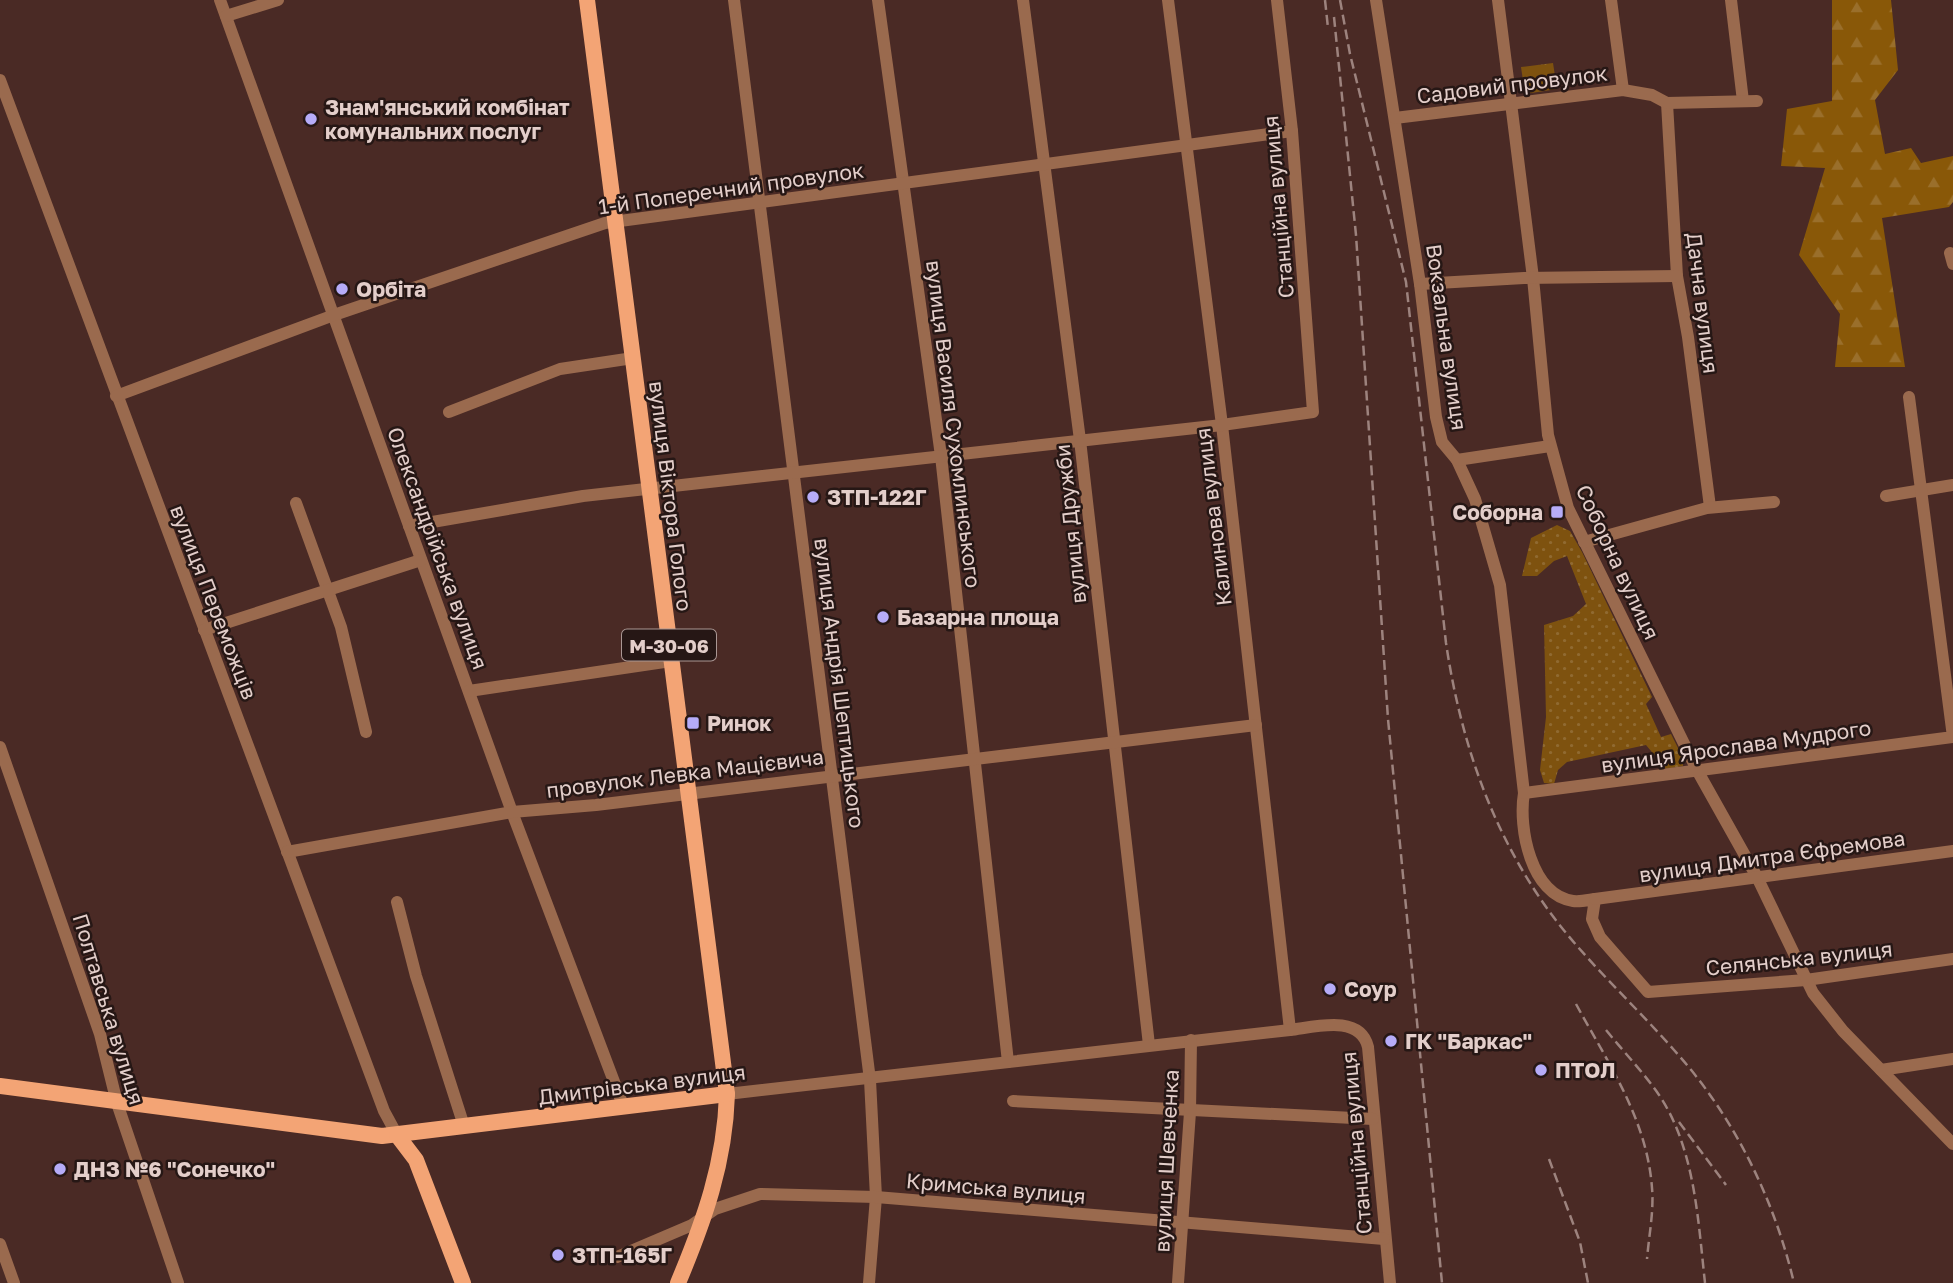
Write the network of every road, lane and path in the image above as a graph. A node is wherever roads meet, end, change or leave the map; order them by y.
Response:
1 (220, 0) edge
2 (278, 0) edge
3 (587, 0) edge
4 (734, 0) edge
5 (878, 0) edge
6 (1023, 0) edge
7 (1168, 0) edge
8 (1277, 0) edge
9 (1376, 0) edge
10 (1498, 0) edge
11 (1611, 0) edge
12 (1731, 0) edge
13 (226, 16) junction
14 (0, 80) edge
15 (1623, 90) junction
16 (1743, 101) junction
17 (1757, 101) dead end
18 (1511, 103) junction
19 (1667, 103) junction
20 (1395, 118) junction
21 (1292, 131) junction
22 (1186, 146) junction
23 (1045, 166) junction
24 (903, 183) junction
25 (759, 202) junction
26 (615, 222) junction
27 (1677, 275) junction
28 (1533, 278) junction
29 (1420, 284) junction
30 (334, 315) junction
31 (633, 358) junction
32 (116, 396) junction
33 (1909, 397) dead end
34 (449, 412) dead end
35 (1222, 425) junction
36 (1080, 440) junction
37 (1550, 446) junction
38 (941, 456) junction
39 (1457, 460) junction
40 (794, 471) junction
41 (1953, 485) edge
42 (649, 490) junction
43 (1922, 491) junction
44 (1886, 496) dead end
45 (1774, 502) dead end
46 (296, 503) dead end
47 (1710, 507) junction
48 (409, 526) junction
49 (1584, 542) junction
50 (421, 560) junction
51 (326, 590) junction
52 (204, 630) junction
53 (1946, 633) edge
54 (671, 661) junction
55 (470, 691) junction
56 (1256, 725) junction
57 (366, 732) dead end
58 (1953, 737) edge
59 (1114, 741) junction
60 (0, 747) edge
61 (975, 758) junction
62 (1697, 769) junction
63 (832, 775) junction
64 (1524, 793) junction
65 (689, 794) junction
66 (512, 812) junction
67 (287, 852) junction
68 (1953, 852) edge
69 (1757, 877) junction
70 (1595, 899) junction
71 (397, 902) dead end
72 (1953, 960) edge
73 (1806, 980) junction
74 (1290, 1030) junction
75 (1191, 1040) junction
76 (1149, 1045) junction
77 (1953, 1059) edge
78 (1008, 1062) junction
79 (1881, 1070) junction
80 (870, 1080) junction
81 (0, 1086) edge
82 (727, 1094) junction
83 (1013, 1101) dead end
84 (117, 1103) junction
85 (624, 1108) junction
86 (1190, 1112) junction
87 (1373, 1119) junction
88 (464, 1126) junction
89 (397, 1135) junction
90 (1953, 1144) edge
91 (876, 1197) junction
92 (706, 1216) junction
93 (1183, 1223) junction
94 (1384, 1239) junction
95 (0, 1244) edge
96 (617, 1257) dead end
97 (14, 1283) edge
98 (178, 1283) edge
99 (463, 1283) edge
100 (678, 1283) edge
101 (869, 1283) edge
102 (1178, 1283) edge
103 (1390, 1283) edge

1 - 13 street, Олександрійська вулиця
2 - 13 street
3 - 26 main road, вулиця Віктора Голого / М-30-06
4 - 25 street, вулиця Андрія Шептицького
5 - 24 street, вулиця Василя Сухомлинського
6 - 23 street, вулиця Дружби
7 - 22 street, Калинова вулиця
8 - 21 street, Станційна вулиця
9 - 20 street, Вокзальна вулиця
10 - 18 street, Соборна вулиця
11 - 15 street
12 - 16 street
13 - 30 street, Олександрійська вулиця
14 - 32 street, вулиця Переможців
15 - 18 street, Садовий провулок
15 - 19 street, Садовий провулок
16 - 17 street, Садовий провулок
16 - 19 street, Садовий провулок
18 - 20 street, Садовий провулок
18 - 28 street, Соборна вулиця
19 - 27 street, Дачна вулиця
20 - 29 street, Вокзальна вулиця
21 - 22 street, 1-й Поперечний провулок
21 - 35 street, Станційна вулиця
22 - 23 street, 1-й Поперечний провулок
22 - 35 street, Калинова вулиця
23 - 24 street, 1-й Поперечний провулок
23 - 36 street, вулиця Дружби
24 - 25 street, 1-й Поперечний провулок
24 - 38 street, вулиця Василя Сухомлинського
25 - 26 street, 1-й Поперечний провулок
25 - 40 street, вулиця Андрія Шептицького
26 - 30 street, 1-й Поперечний провулок
26 - 31 main road, вулиця Віктора Голого / М-30-06
27 - 28 street
27 - 47 street, Дачна вулиця
28 - 29 street
28 - 37 street, Соборна вулиця
29 - 39 street, Вокзальна вулиця
30 - 32 street, 1-й Поперечний провулок
30 - 48 street, Олександрійська вулиця
31 - 34 street
31 - 42 main road, вулиця Віктора Голого / М-30-06
32 - 52 street, вулиця Переможців
33 - 43 street
35 - 36 street
35 - 56 street, Калинова вулиця
36 - 38 street
36 - 59 street, вулиця Дружби
37 - 39 street
37 - 49 street, Соборна вулиця
38 - 40 street
38 - 61 street, вулиця Василя Сухомлинського
39 - 64 street, Вокзальна вулиця
40 - 42 street
40 - 63 street, вулиця Андрія Шептицького
41 - 43 street
42 - 48 street
42 - 54 main road, вулиця Віктора Голого / М-30-06
43 - 44 street
43 - 53 street
45 - 47 street
46 - 51 street
47 - 49 street
48 - 50 street, Олександрійська вулиця
49 - 62 street, Соборна вулиця
50 - 51 street
50 - 55 street, Олександрійська вулиця
51 - 52 street
51 - 57 street
52 - 67 street, вулиця Переможців
53 - 58 street
54 - 55 street
54 - 65 main road, вулиця Віктора Голого / М-30-06
55 - 66 street, Олександрійська вулиця
56 - 59 street, провулок Левка Мацієвича
56 - 74 street, Калинова вулиця
58 - 62 street, вулиця Ярослава Мудрого
59 - 61 street, провулок Левка Мацієвича
59 - 76 street, вулиця Дружби
60 - 84 street, Полтавська вулиця
61 - 63 street, провулок Левка Мацієвича
61 - 78 street, вулиця Василя Сухомлинського
62 - 64 street, вулиця Ярослава Мудрого
62 - 69 street, Соборна вулиця
63 - 65 street, провулок Левка Мацієвича
63 - 80 street, вулиця Андрія Шептицького
64 - 70 street, Вокзальна вулиця
65 - 66 street, провулок Левка Мацієвича
65 - 82 main road, вулиця Віктора Голого / М-30-06
66 - 67 street, провулок Левка Мацієвича
66 - 85 street, Олександрійська вулиця
67 - 89 street, вулиця Переможців
68 - 69 street, вулиця Дмитра Єфремова
69 - 70 street, вулиця Дмитра Єфремова
69 - 73 street, Соборна вулиця
70 - 73 street, Селянська вулиця
71 - 88 street
72 - 73 street, Селянська вулиця
73 - 79 street, Соборна вулиця
74 - 75 street, Дмитрівська вулиця
74 - 87 street, Станційна вулиця
75 - 76 street, Дмитрівська вулиця
75 - 86 street, вулиця Шевченка
76 - 78 street, Дмитрівська вулиця
77 - 79 street
78 - 80 street, Дмитрівська вулиця
79 - 90 street, Соборна вулиця
80 - 82 street, Дмитрівська вулиця
80 - 91 street, вулиця Андрія Шептицького
81 - 84 main road, Дмитрівська вулиця
82 - 85 main road, Дмитрівська вулиця
82 - 92 main road, вулиця Віктора Голого / М-30-06
83 - 86 street
84 - 89 main road, Дмитрівська вулиця
84 - 98 street, Полтавська вулиця
85 - 88 main road, Дмитрівська вулиця
86 - 87 street
86 - 93 street, вулиця Шевченка
87 - 94 street, Станційна вулиця
88 - 89 main road, Дмитрівська вулиця
89 - 99 main road
91 - 92 street, Кримська вулиця
91 - 93 street, Кримська вулиця
91 - 101 street, вулиця Андрія Шептицького
92 - 96 street, Кримська вулиця
92 - 100 main road, вулиця Віктора Голого / М-30-06
93 - 94 street, Кримська вулиця
93 - 102 street, вулиця Шевченка
94 - 103 street, Станційна вулиця
95 - 97 street

